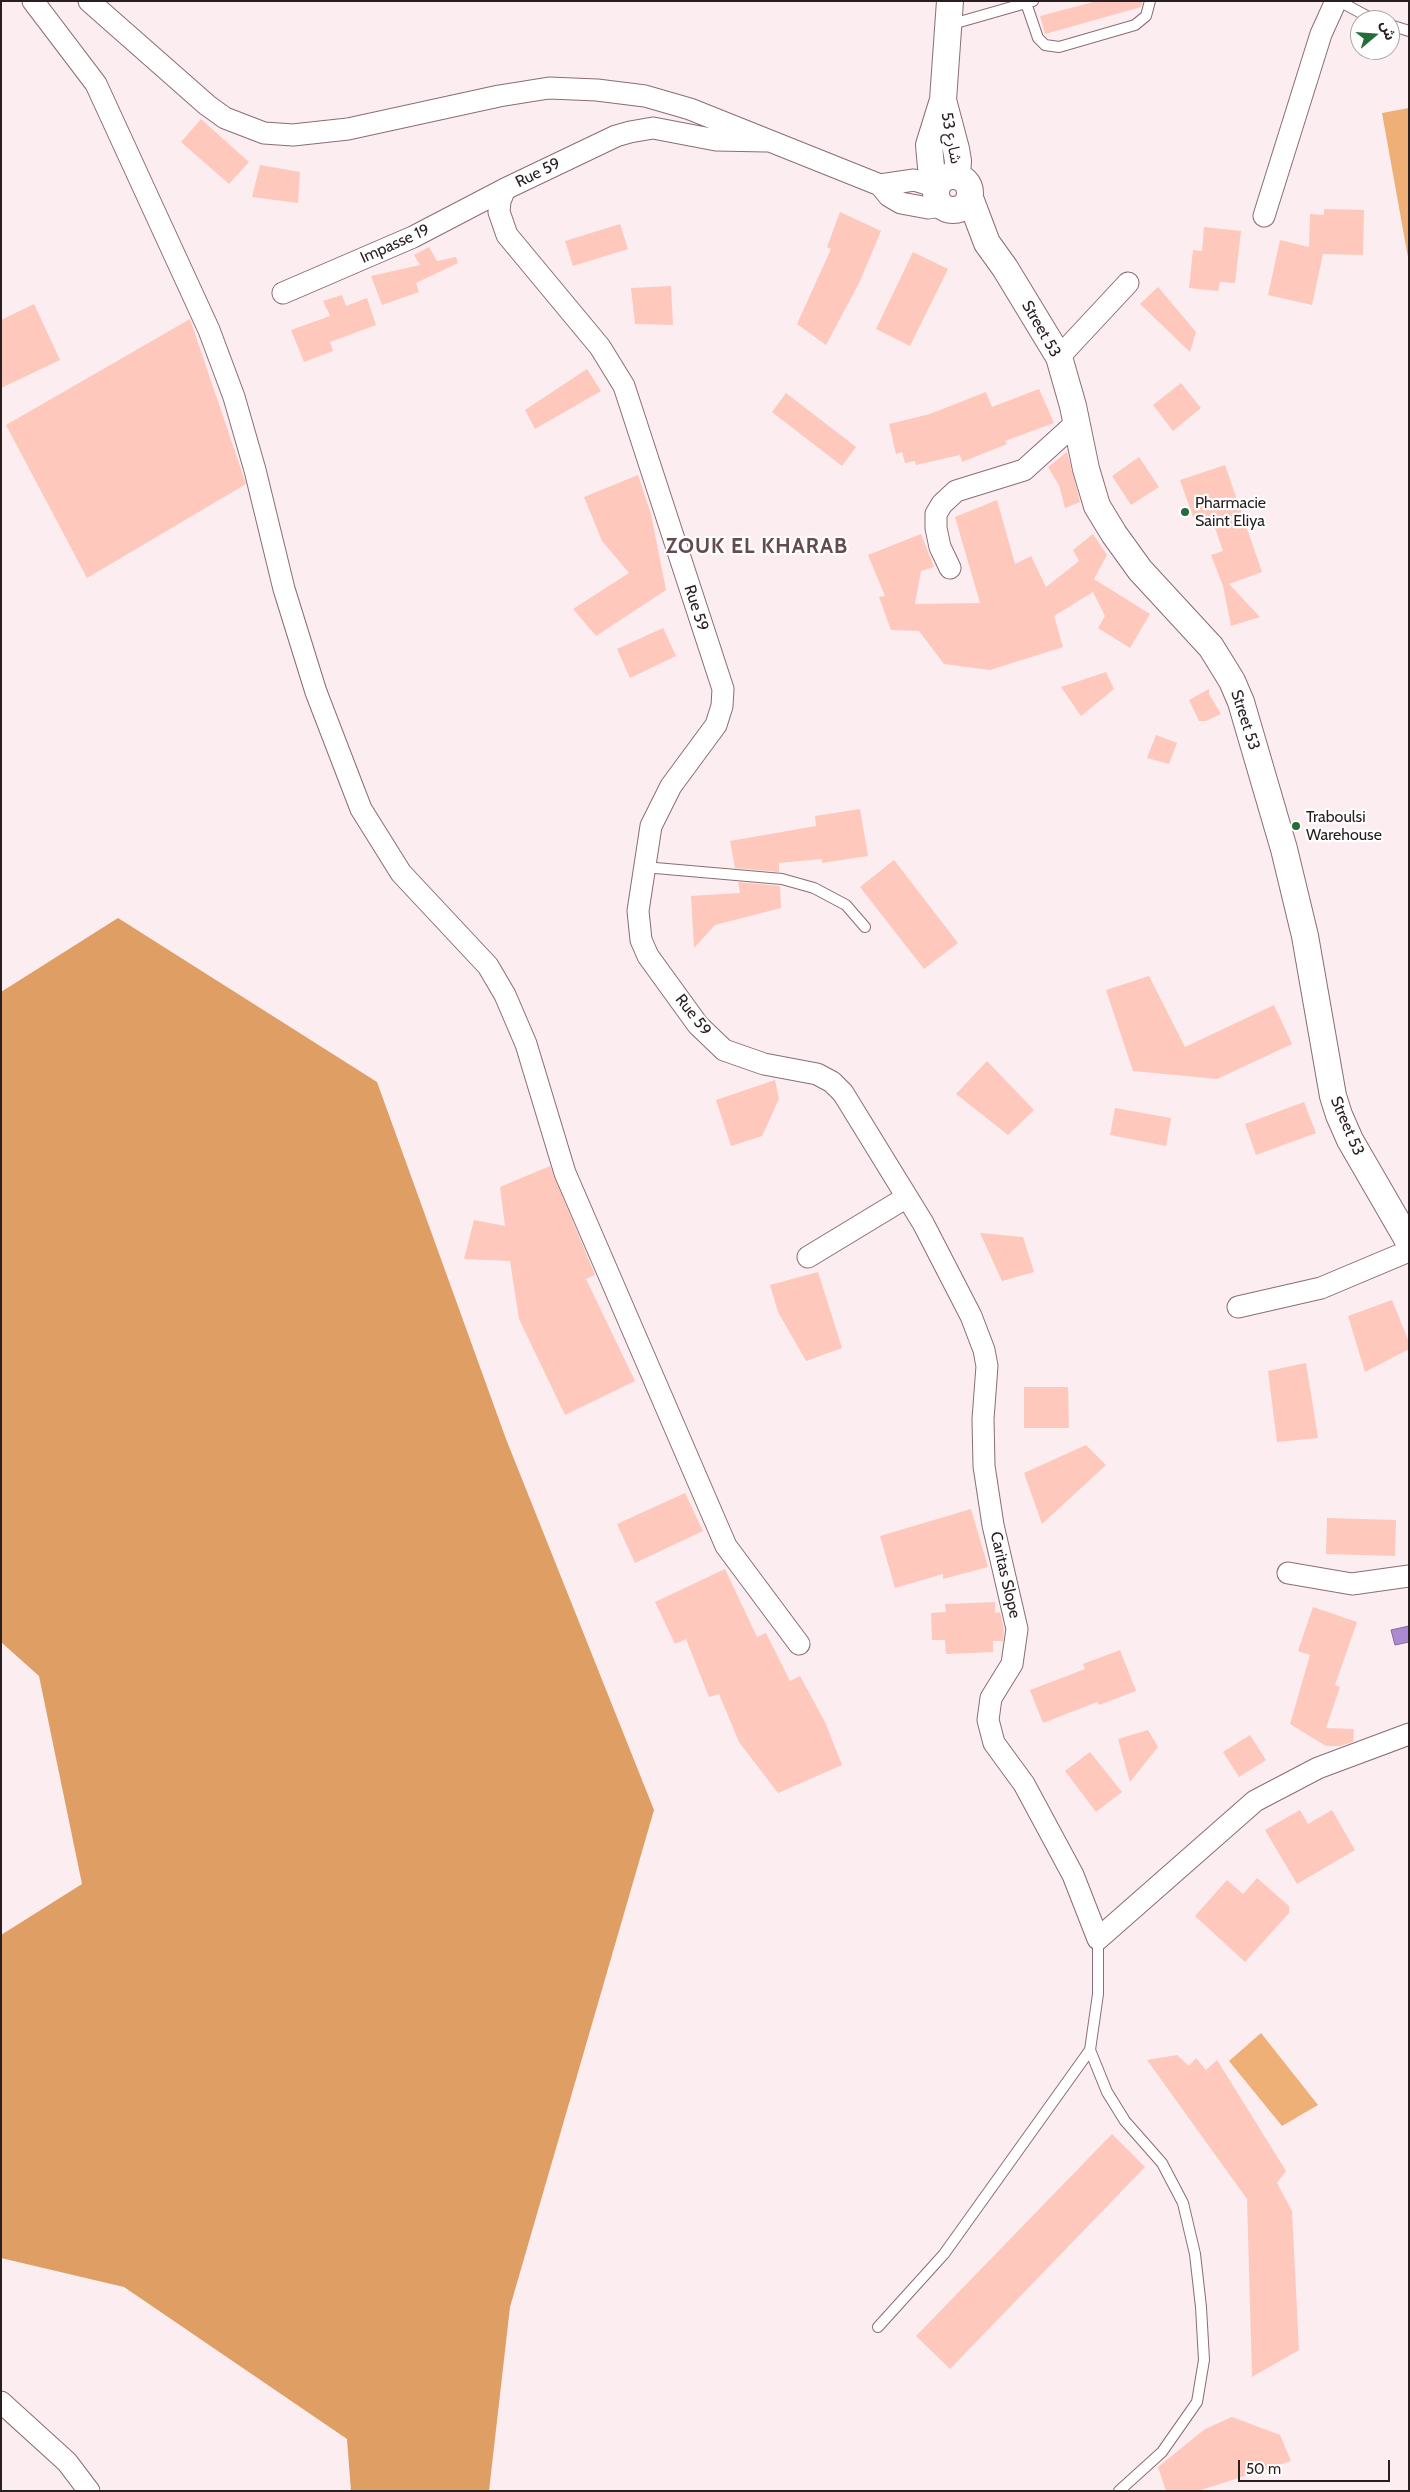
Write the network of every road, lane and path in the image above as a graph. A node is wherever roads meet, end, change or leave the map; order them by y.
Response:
1 (33, 1) edge
2 (89, 1) edge
3 (1150, 1) edge
4 (1338, 1) edge
5 (1030, 2) edge
6 (1355, 10) edge
7 (949, 13) edge
8 (943, 100) junction
9 (766, 141) junction
10 (880, 185) junction
11 (505, 190) junction
12 (943, 191) junction
13 (1264, 216) dead end
14 (987, 243) joint
15 (1128, 283) dead end
16 (283, 294) dead end
17 (1059, 357) junction
18 (1076, 423) junction
19 (950, 568) dead end
20 (644, 867) junction
21 (865, 927) dead end
22 (907, 1197) junction
23 (1409, 1242) edge
24 (1409, 1251) edge
25 (808, 1257) dead end
26 (1238, 1307) dead end
27 (1288, 1572) dead end
28 (1409, 1576) edge
29 (799, 1644) dead end
30 (1409, 1734) edge
31 (1098, 1939) junction
32 (1090, 2050) junction
33 (878, 2327) dead end
34 (1, 2402) edge
35 (89, 2491) edge
36 (1119, 2491) edge

1 - 29 street
2 - 9 street
3 - 5 lane
4 - 6 lane
4 - 13 street
5 - 7 lane
7 - 8 street
8 - 12 street, شارع 53
8 - 12 street, شارع 53
9 - 10 street
9 - 11 street, Rue 59
10 - 12 street
10 - 12 street
11 - 16 street, Impasse 19
11 - 20 street, Rue 59
12 - 14 street, شارع 53
14 - 17 street, Street 53
15 - 17 street
17 - 18 street, Street 53
18 - 19 street
18 - 23 street, Street 53
20 - 21 lane
20 - 22 street, Rue 59
22 - 25 street
22 - 31 street, Caritas Slope
24 - 26 street
27 - 28 street
30 - 31 street
31 - 32 lane
32 - 33 lane
32 - 36 lane
34 - 35 street

